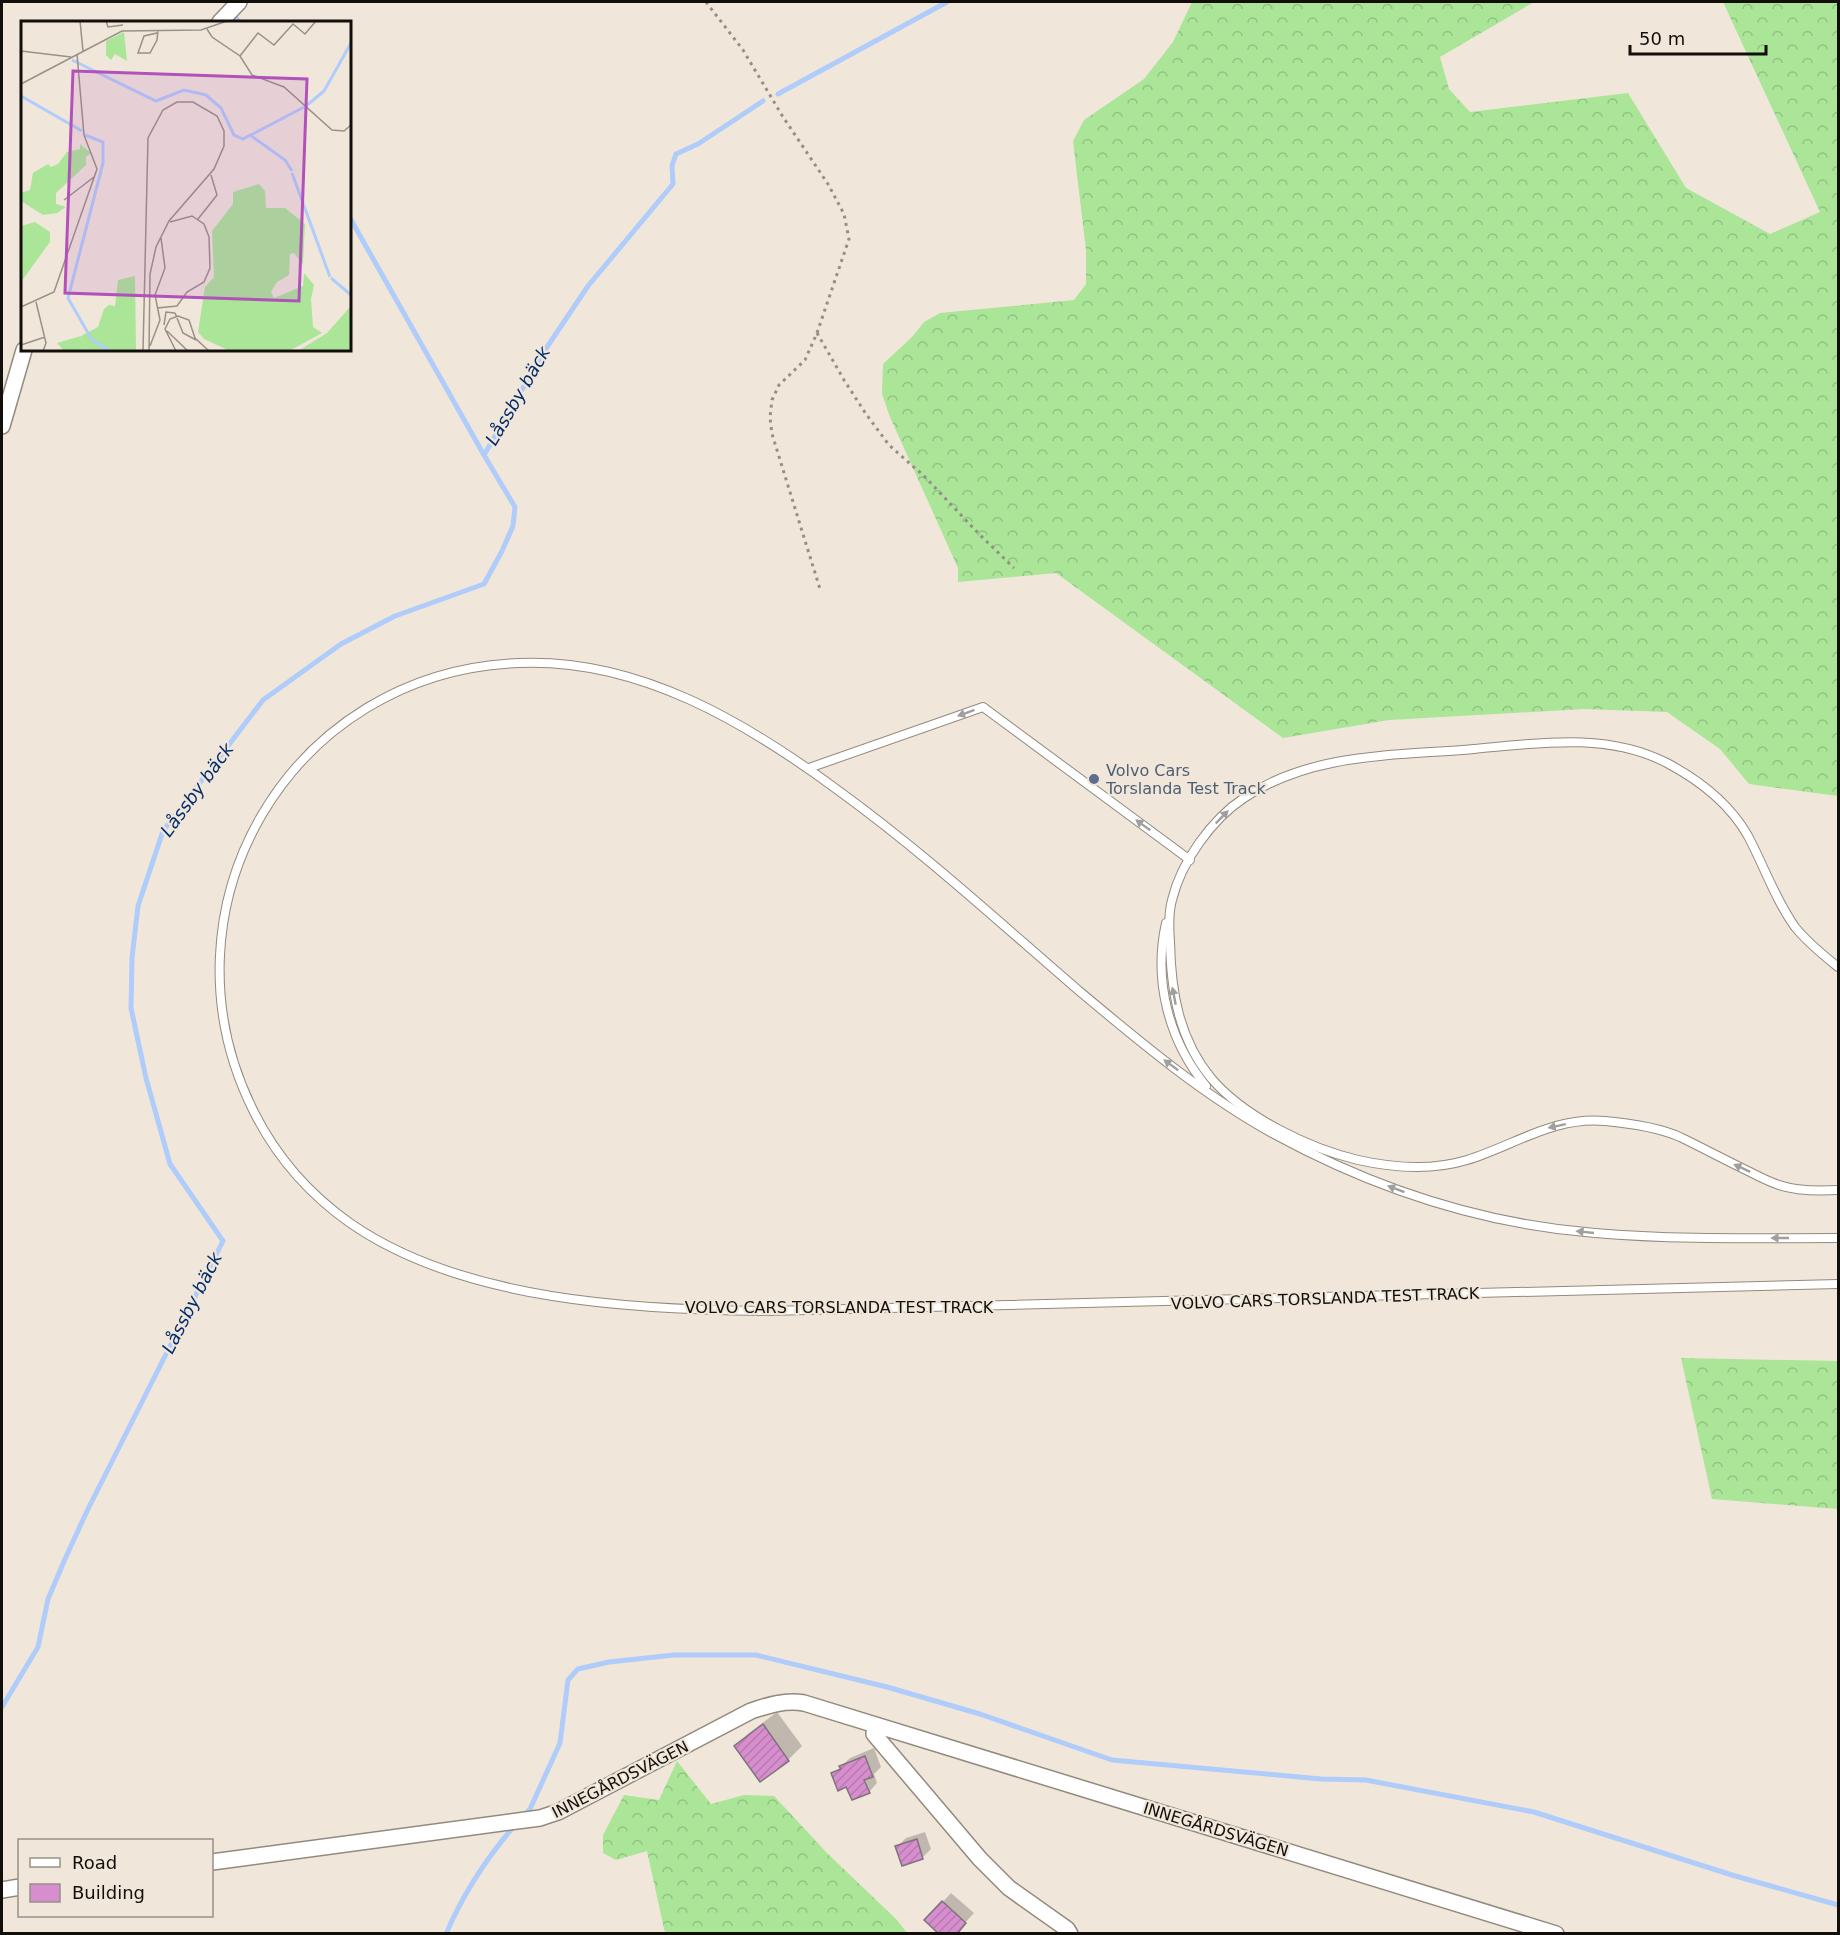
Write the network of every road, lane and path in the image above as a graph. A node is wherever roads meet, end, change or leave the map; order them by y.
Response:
1 (239, 2) edge
2 (706, 2) edge
3 (221, 21) edge
4 (817, 333) junction
5 (24, 351) edge
6 (2, 426) edge
7 (1014, 568) dead end
8 (820, 589) dead end
9 (808, 768) junction
10 (1190, 860) junction
11 (1170, 906) junction
12 (1839, 968) edge
13 (1217, 1098) junction
14 (1839, 1190) edge
15 (1839, 1238) edge
16 (1839, 1284) edge
17 (875, 1726) junction
18 (213, 1862) edge
19 (18, 1887) edge
20 (2, 1890) edge
21 (1070, 1934) edge
22 (1556, 1934) edge

1 - 3 street
2 - 4 path
4 - 7 path
4 - 8 path
5 - 6 street
10 -> 9 lane
13 -> 9 lane, VOLVO CARS TORSLANDA TEST TRACK
9 - 16 lane, VOLVO CARS TORSLANDA TEST TRACK
10 - 11 lane, VOLVO CARS TORSLANDA TEST TRACK
10 -> 12 lane, VOLVO CARS TORSLANDA TEST TRACK
11 - 13 lane, VOLVO CARS TORSLANDA TEST TRACK
14 -> 11 lane, VOLVO CARS TORSLANDA TEST TRACK
15 -> 13 lane, VOLVO CARS TORSLANDA TEST TRACK
17 - 18 street, INNEGÅRDSVÄGEN
17 - 21 street
17 - 22 street, INNEGÅRDSVÄGEN
19 - 20 street

